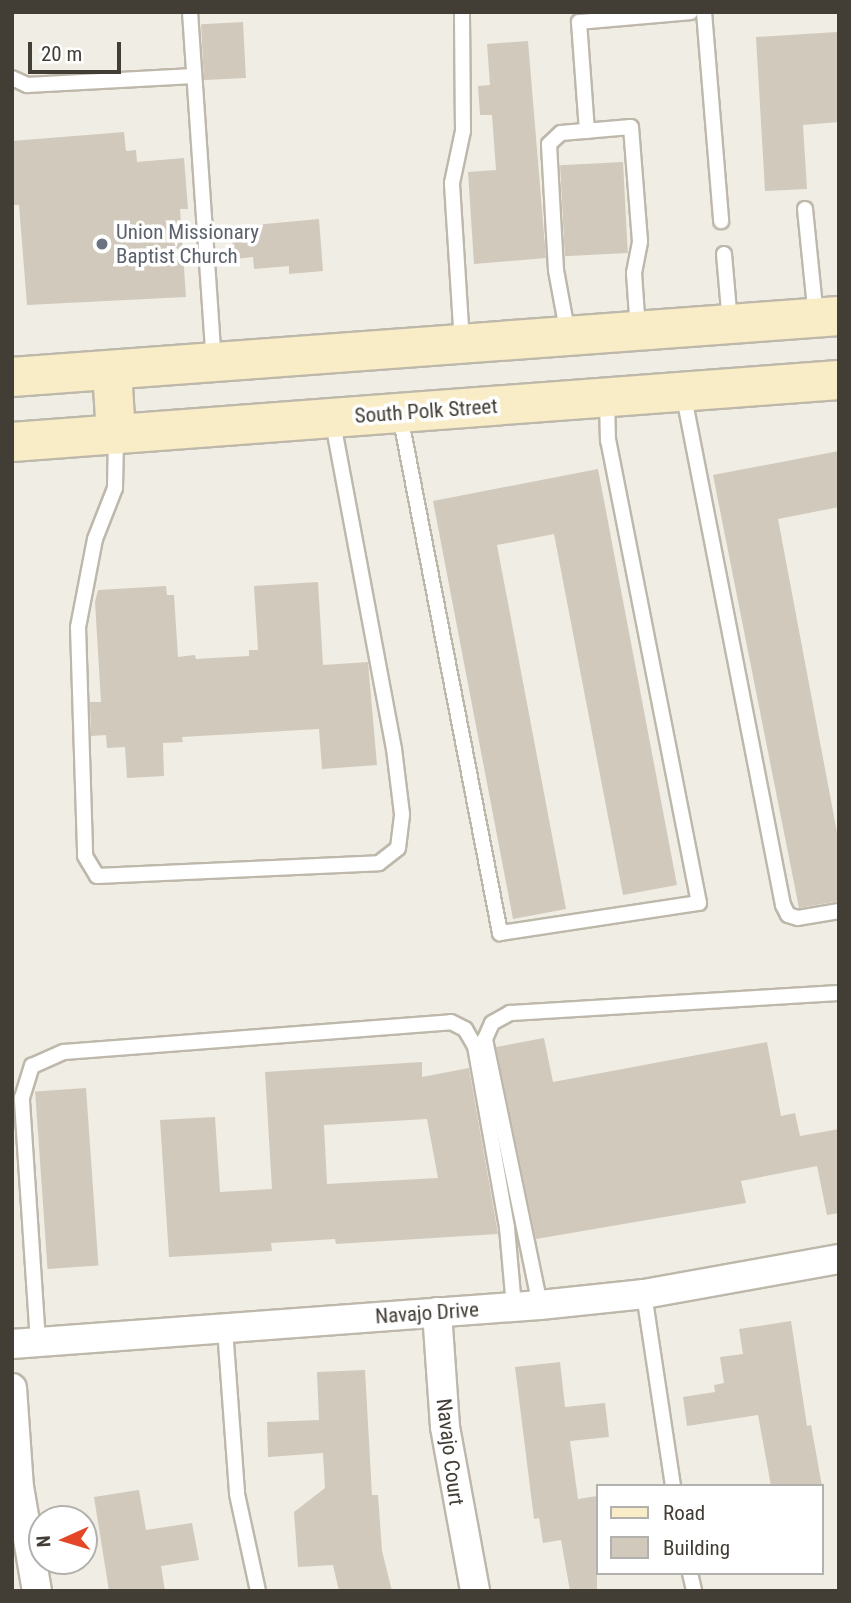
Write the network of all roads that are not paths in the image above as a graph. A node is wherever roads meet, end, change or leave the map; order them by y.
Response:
1 (190, 12) edge
2 (463, 12) edge
3 (691, 12) edge
4 (704, 12) edge
5 (194, 76) junction
6 (12, 78) edge
7 (587, 131) junction
8 (805, 209) dead end
9 (721, 221) dead end
10 (724, 254) dead end
11 (827, 317) edge
12 (730, 325) junction
13 (638, 331) junction
14 (568, 337) junction
15 (463, 345) junction
16 (215, 363) junction
17 (112, 370) junction
18 (12, 377) edge
19 (839, 380) edge
20 (683, 392) junction
21 (607, 398) junction
22 (400, 413) junction
23 (331, 419) junction
24 (116, 435) junction
25 (12, 442) edge
26 (839, 911) edge
27 (839, 993) edge
28 (839, 1259) edge
29 (644, 1294) junction
30 (527, 1306) junction
31 (437, 1312) junction
32 (225, 1329) junction
33 (25, 1343) edge
34 (12, 1388) edge
35 (673, 1484) edge
36 (37, 1591) edge
37 (258, 1591) edge
38 (475, 1591) edge

1 - 5 lane
2 - 15 lane
3 - 7 lane
4 - 9 lane
5 - 6 lane
5 - 16 lane
7 - 13 lane
7 - 14 lane
8 - 11 lane
10 - 12 lane
11 - 12 main road
12 - 13 main road
13 - 14 main road
14 - 15 main road
15 - 16 main road
16 - 17 main road
17 - 18 main road
17 - 24 main road
19 - 20 main road, South Polk Street
20 - 21 main road, South Polk Street
20 - 26 lane
21 - 22 main road, South Polk Street
21 - 22 lane
22 - 23 main road, South Polk Street
23 - 24 main road, South Polk Street
23 - 24 lane
24 - 25 main road, South Polk Street
27 - 30 lane
28 - 29 street, Navajo Drive
29 - 30 street, Navajo Drive
29 - 35 lane
30 - 31 street, Navajo Drive
30 - 33 lane
31 - 32 street, Navajo Drive
31 - 38 street, Navajo Court
32 - 33 street, Navajo Drive
32 - 37 lane
34 - 36 street

